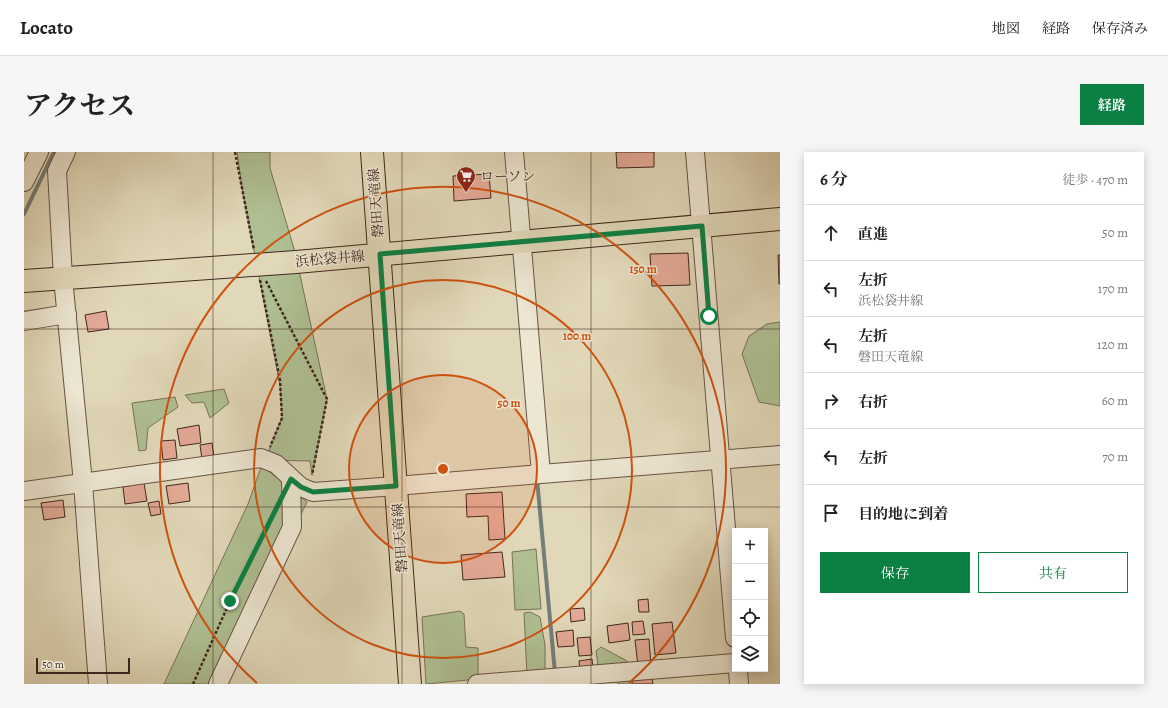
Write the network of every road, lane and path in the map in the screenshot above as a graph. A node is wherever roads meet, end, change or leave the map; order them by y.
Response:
1 (39, 152) edge
2 (66, 152) edge
3 (235, 152) edge
4 (372, 152) edge
5 (514, 152) edge
6 (695, 152) edge
7 (24, 182) edge
8 (780, 220) edge
9 (702, 226) junction
10 (522, 242) junction
11 (380, 254) junction
12 (257, 264) junction
13 (63, 278) junction
14 (24, 281) edge
15 (67, 314) junction
16 (24, 321) edge
17 (780, 455) edge
18 (265, 460) junction
19 (720, 461) junction
20 (541, 474) junction
21 (312, 475) dead end
22 (291, 479) junction
23 (83, 483) junction
24 (396, 486) junction
25 (24, 491) edge
26 (278, 506) dead end
27 (735, 636) edge
28 (732, 663) edge
29 (738, 672) edge
30 (98, 684) edge
31 (193, 684) edge
32 (218, 684) edge
33 (410, 684) edge
34 (477, 684) edge
35 (739, 684) edge

1 - 7 street
2 - 13 street
3 - 12 path
4 - 11 main road, 磐田天竜線
5 - 10 street
6 - 9 street
8 - 9 main road, 浜松袋井線
9 - 10 main road, 浜松袋井線
9 - 19 street
10 - 11 main road, 浜松袋井線
10 - 20 street
11 - 12 main road, 浜松袋井線
11 - 24 main road, 磐田天竜線
12 - 13 main road, 浜松袋井線
12 - 18 path
12 - 21 path
13 - 14 main road, 浜松袋井線
13 - 15 street
15 - 16 street
15 - 23 street
17 - 19 street
18 - 22 street
18 - 23 street
19 - 20 street
19 - 27 street
20 - 24 street
22 - 24 street
22 - 32 street
23 - 25 street
23 - 30 street
24 - 33 main road, 磐田天竜線
26 - 31 path
28 - 34 street
29 - 35 street

